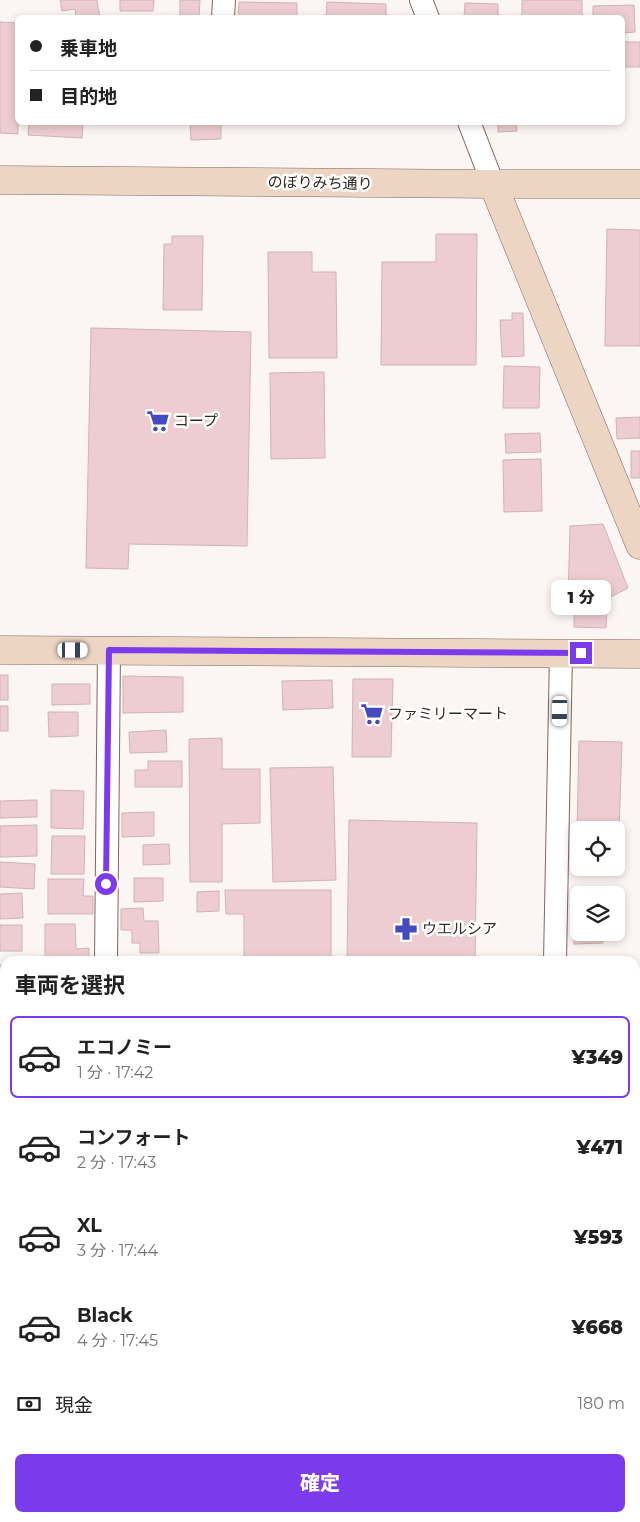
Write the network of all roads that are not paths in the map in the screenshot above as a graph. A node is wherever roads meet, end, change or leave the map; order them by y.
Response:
1 (224, 0) edge
2 (421, 0) edge
3 (223, 15) edge
4 (427, 15) edge
5 (470, 125) edge
6 (0, 180) edge
7 (493, 184) junction
8 (640, 184) edge
9 (640, 545) edge
10 (0, 650) edge
11 (109, 650) junction
12 (561, 653) junction
13 (640, 654) edge
14 (106, 956) edge
15 (555, 956) edge

1 - 3 street
2 - 4 street
5 - 7 street
6 - 7 street, のぼりみち通り
7 - 8 street, のぼりみち通り
7 - 9 street
10 - 11 street
11 - 12 street
11 - 14 street
12 - 13 street
12 - 15 street

